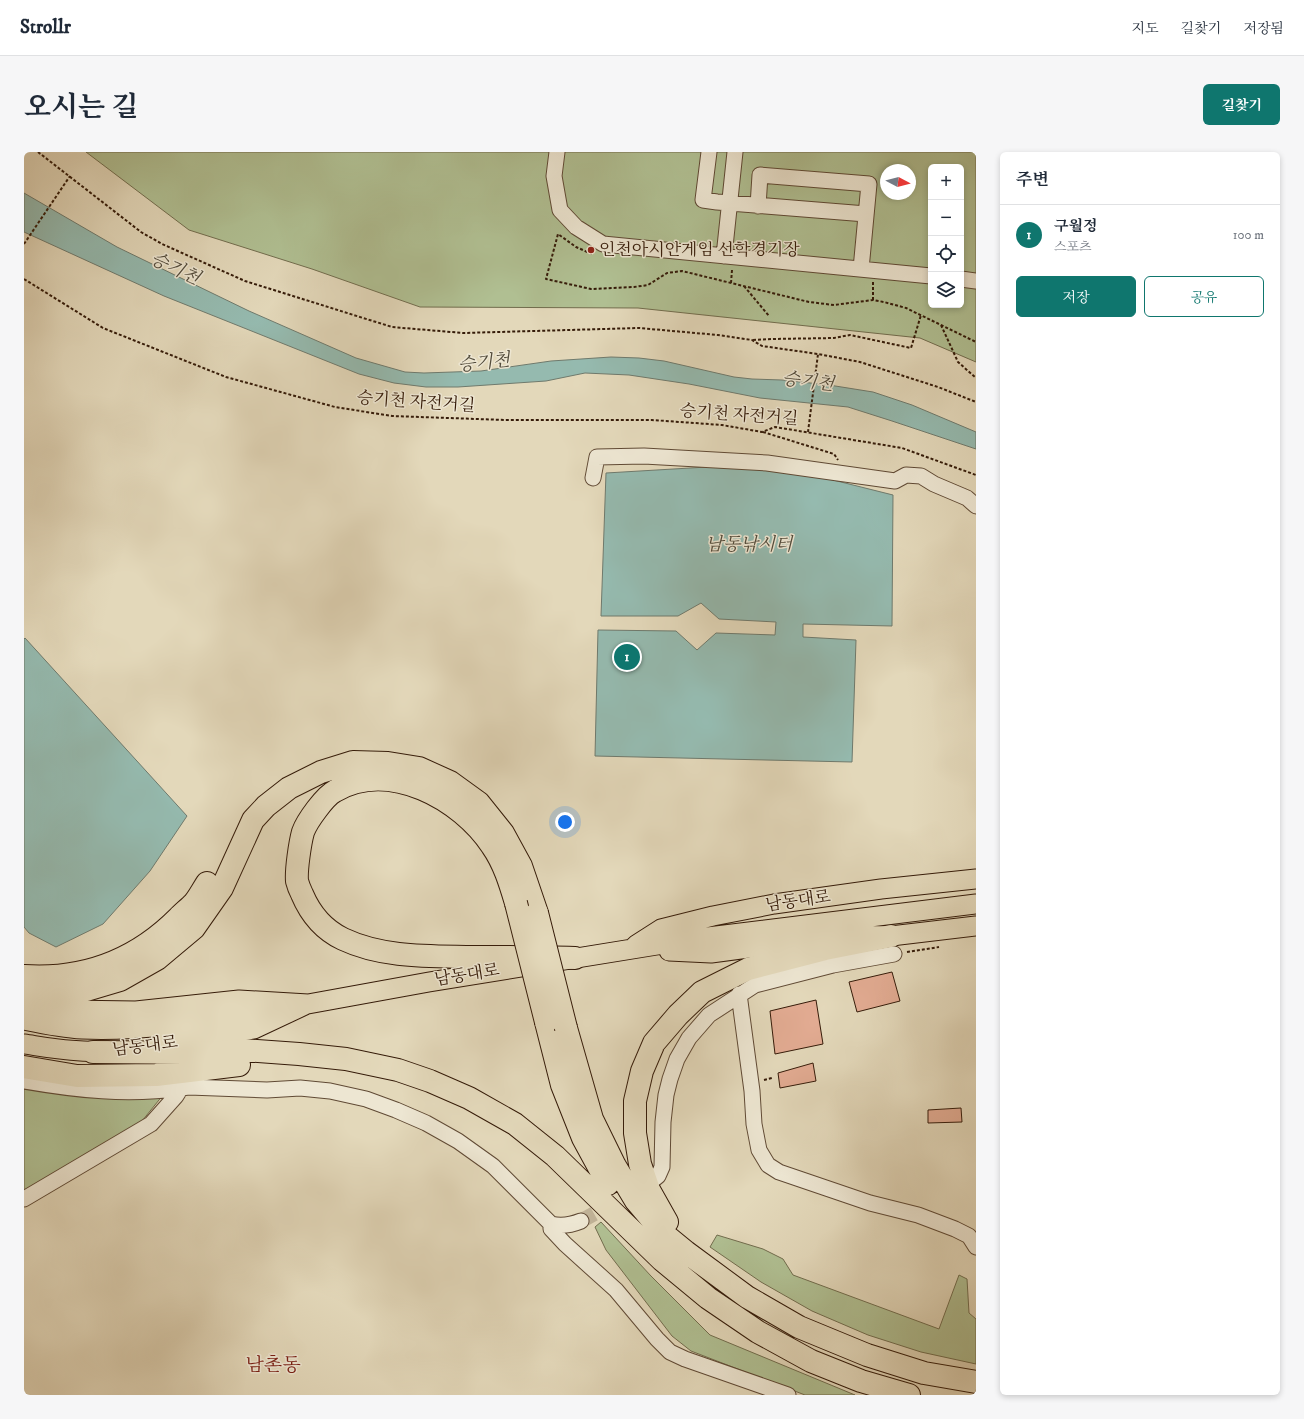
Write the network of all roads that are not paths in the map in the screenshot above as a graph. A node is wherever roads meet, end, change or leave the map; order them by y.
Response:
1 (557, 152) edge
2 (708, 152) edge
3 (735, 152) edge
4 (730, 204) junction
5 (758, 206) junction
6 (866, 214) junction
7 (724, 262) junction
8 (864, 275) junction
9 (928, 276) edge
10 (964, 279) edge
11 (976, 281) edge
12 (593, 478) dead end
13 (976, 506) edge
14 (253, 820) junction
15 (976, 879) edge
16 (976, 904) edge
17 (976, 926) edge
18 (892, 945) junction
19 (628, 949) junction
20 (576, 958) junction
21 (24, 976) edge
22 (740, 994) junction
23 (24, 996) edge
24 (24, 1004) edge
25 (308, 1004) junction
26 (24, 1020) edge
27 (556, 1025) junction
28 (24, 1044) edge
29 (93, 1052) junction
30 (24, 1066) edge
31 (398, 1070) junction
32 (24, 1081) edge
33 (181, 1088) junction
34 (653, 1180) tunnel mouth
35 (24, 1199) edge
36 (581, 1221) tunnel mouth
37 (551, 1224) junction
38 (976, 1247) edge
39 (686, 1252) junction
40 (662, 1260) junction
41 (976, 1382) edge
42 (788, 1395) edge
43 (909, 1395) edge

1 - 7 street
2 - 4 street
3 - 4 street
4 - 5 street
4 - 7 street
5 - 6 street
5 - 6 street
6 - 8 street
7 - 8 street
8 - 9 street
10 - 11 street
12 - 13 street
14 - 21 highway
14 - 23 highway
14 - 27 highway, bridge
15 - 19 main road, 남동대로
16 - 19 main road, 남동대로
17 - 18 main road, 남동대로
18 - 19 main road, 남동대로
18 - 22 street
18 - 39 highway
19 - 20 main road, 남동대로
20 - 25 main road, 남동대로
20 - 27 highway, bridge
22 - 34 street
22 - 38 street
24 - 25 main road, 남동대로
25 - 26 main road
25 - 29 main road, 남동대로
27 - 39 highway
27 - 40 highway
28 - 29 main road, 남동대로
29 - 31 highway
30 - 31 highway
31 - 40 highway
32 - 33 street
33 - 35 street
33 - 37 street
36 - 37 street
37 - 42 street
39 - 41 highway
40 - 43 highway

